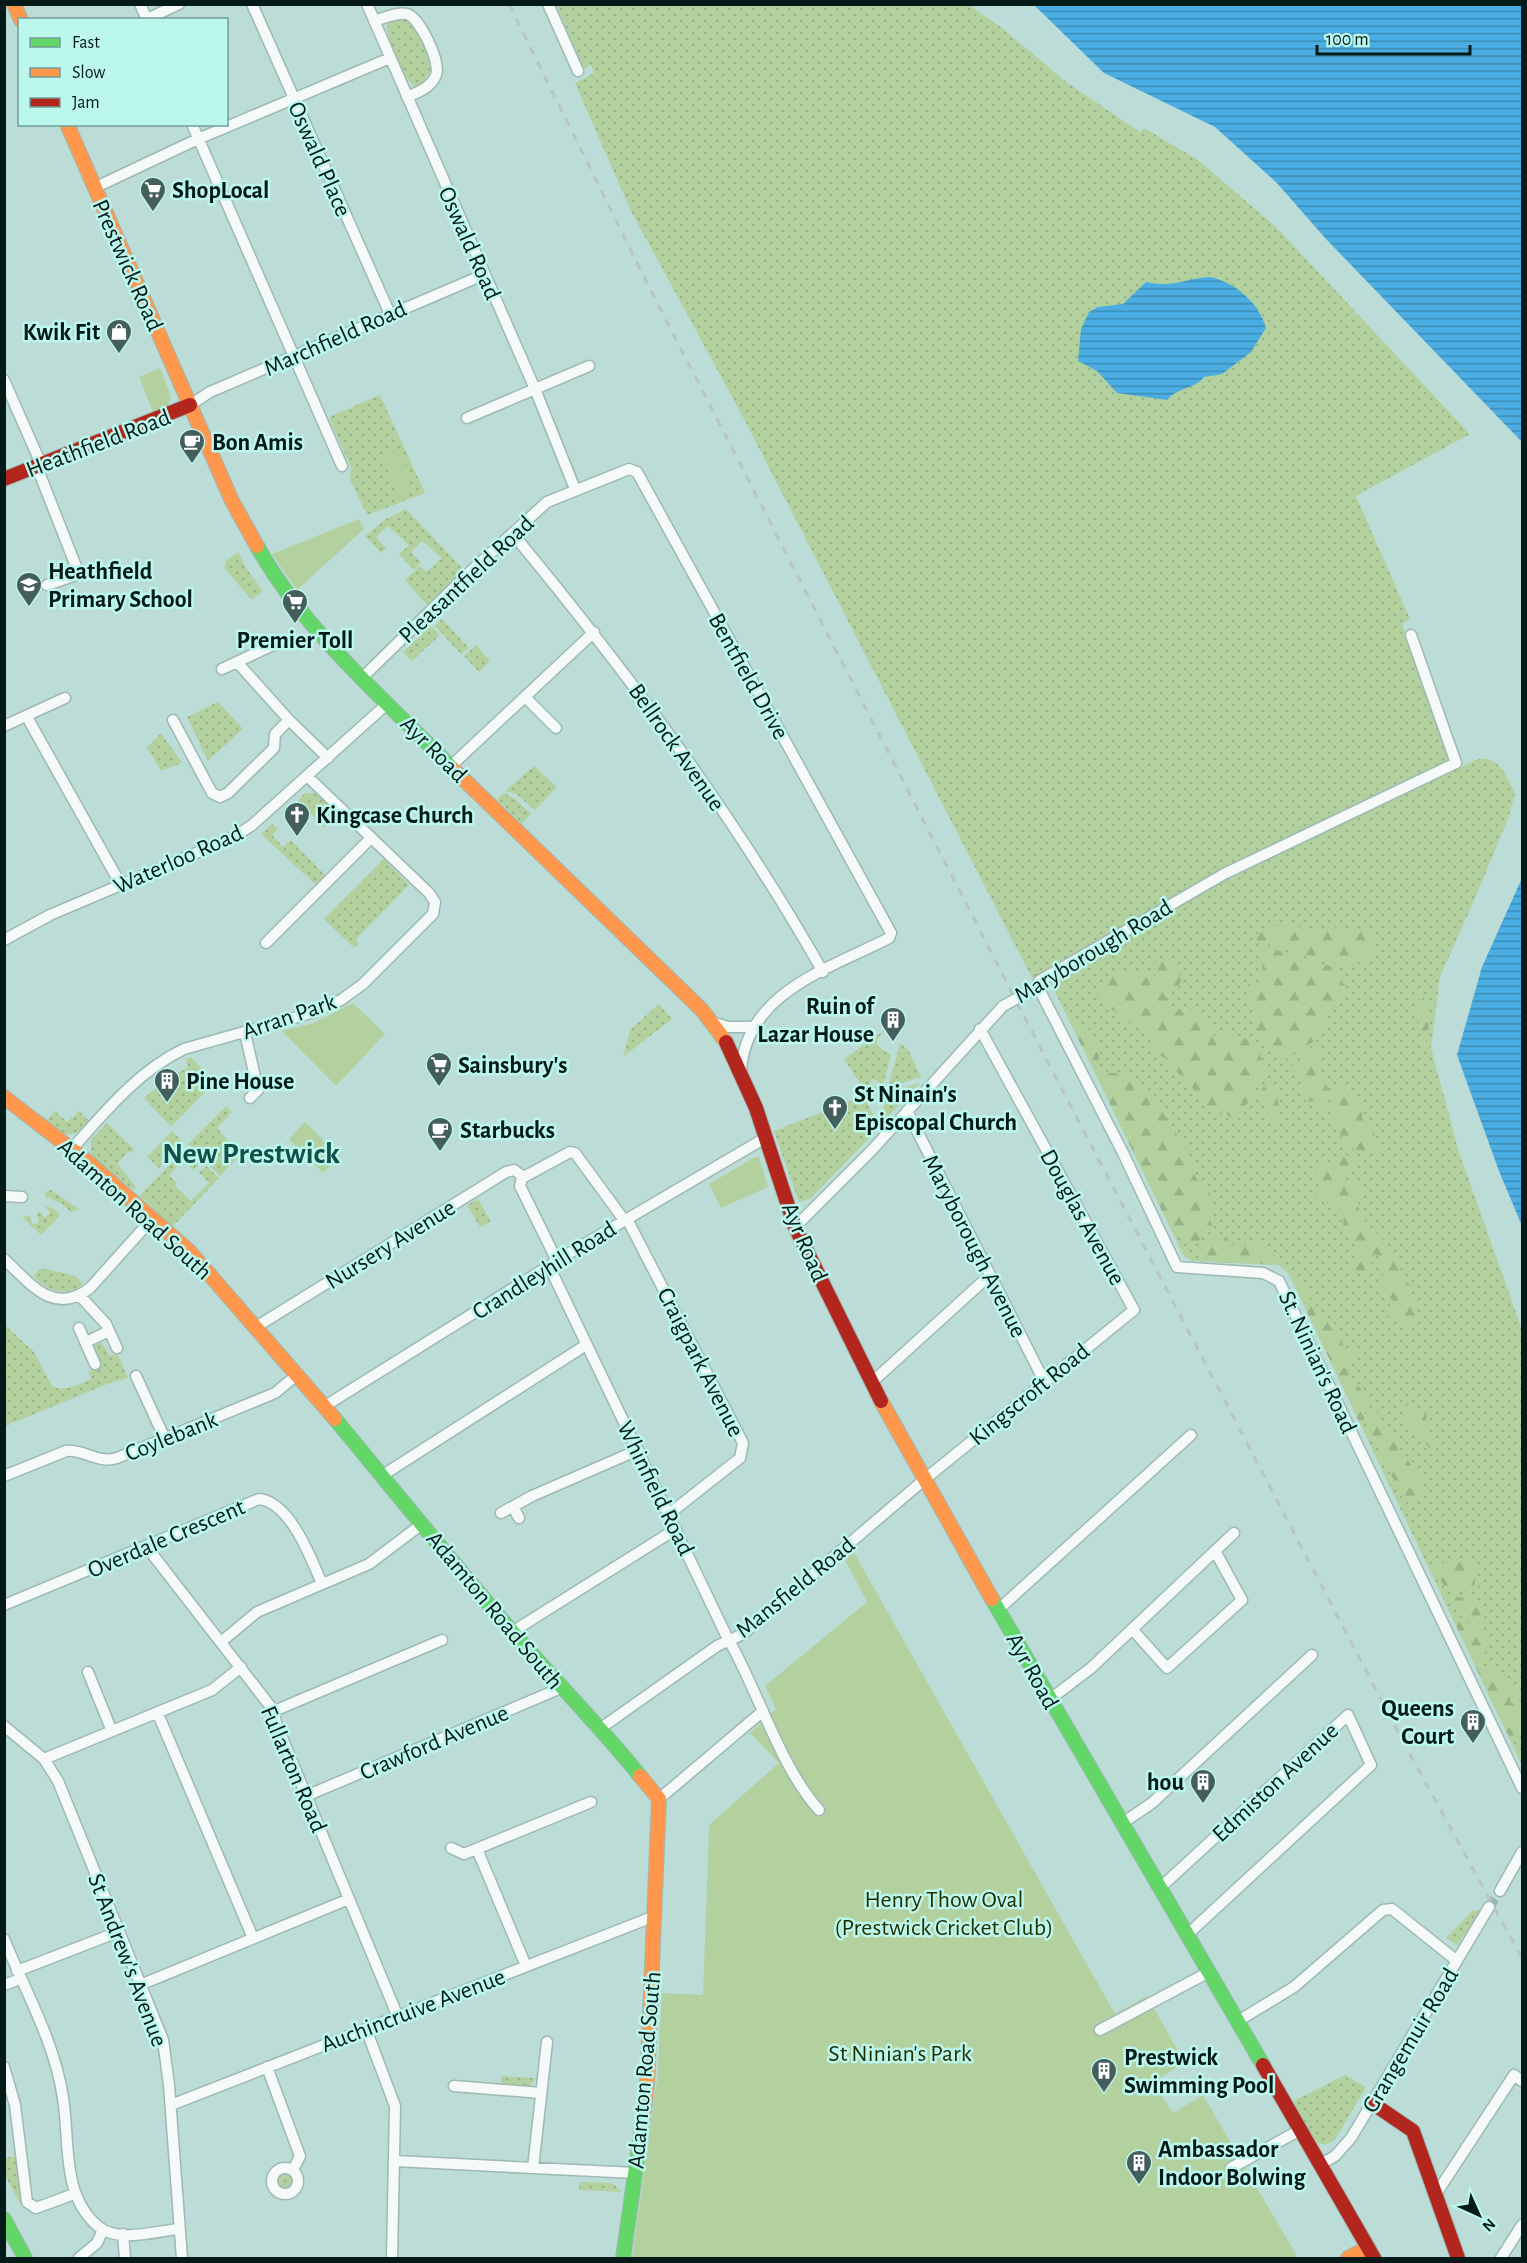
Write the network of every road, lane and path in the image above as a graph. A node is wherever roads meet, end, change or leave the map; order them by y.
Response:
1 (14, 4) edge
2 (140, 4) edge
3 (179, 4) edge
4 (252, 4) edge
5 (367, 4) edge
6 (548, 4) edge
7 (20, 18) edge
8 (147, 18) edge
9 (149, 18) edge
10 (374, 21) junction
11 (390, 57) junction
12 (578, 71) dead end
13 (407, 97) junction
14 (293, 98) junction
15 (68, 126) edge
16 (193, 126) edge
17 (198, 139) junction
18 (94, 188) junction
19 (483, 274) junction
20 (390, 314) junction
21 (294, 357) junction
22 (589, 366) dead end
23 (4, 380) edge
24 (535, 389) junction
25 (190, 405) junction
26 (467, 418) dead end
27 (39, 465) junction
28 (342, 466) dead end
29 (4, 479) edge
30 (575, 489) junction
31 (513, 534) junction
32 (47, 585) dead end
33 (594, 632) junction
34 (1411, 635) dead end
35 (273, 645) dead end
36 (237, 662) junction
37 (222, 669) dead end
38 (363, 677) junction
39 (525, 697) junction
40 (65, 698) dead end
41 (388, 703) junction
42 (27, 717) junction
43 (173, 720) dead end
44 (289, 720) junction
45 (4, 726) edge
46 (556, 728) dead end
47 (328, 758) junction
48 (451, 766) junction
49 (308, 777) junction
50 (370, 839) junction
51 (121, 885) junction
52 (4, 940) edge
53 (266, 943) dead end
54 (823, 972) junction
55 (1038, 987) junction
56 (712, 1022) junction
57 (752, 1028) junction
58 (980, 1029) junction
59 (245, 1033) junction
60 (741, 1072) junction
61 (4, 1097) edge
62 (250, 1098) dead end
63 (907, 1111) junction
64 (765, 1138) junction
65 (71, 1150) junction
66 (524, 1177) junction
67 (4, 1196) edge
68 (22, 1197) dead end
69 (152, 1219) junction
70 (626, 1220) junction
71 (795, 1227) junction
72 (4, 1259) edge
73 (553, 1263) junction
74 (990, 1275) junction
75 (80, 1296) junction
76 (1134, 1310) joint
77 (256, 1327) junction
78 (79, 1328) dead end
79 (109, 1331) junction
80 (86, 1342) junction
81 (586, 1345) junction
82 (117, 1348) dead end
83 (95, 1364) dead end
84 (298, 1374) junction
85 (136, 1376) dead end
86 (1044, 1381) junction
87 (871, 1383) junction
88 (326, 1406) junction
89 (1191, 1435) dead end
90 (165, 1439) junction
91 (638, 1450) junction
92 (383, 1475) junction
93 (4, 1476) edge
94 (925, 1479) junction
95 (513, 1507) junction
96 (501, 1513) dead end
97 (669, 1514) junction
98 (519, 1518) dead end
99 (423, 1524) junction
100 (676, 1529) junction
101 (1234, 1533) dead end
102 (146, 1546) junction
103 (1215, 1551) junction
104 (322, 1584) junction
105 (4, 1605) edge
106 (999, 1609) junction
107 (1132, 1629) junction
108 (512, 1632) junction
109 (442, 1640) dead end
110 (729, 1640) junction
111 (221, 1642) junction
112 (1312, 1655) dead end
113 (241, 1667) junction
114 (88, 1672) dead end
115 (561, 1688) junction
116 (1049, 1700) junction
117 (274, 1711) junction
118 (763, 1711) junction
119 (158, 1714) junction
120 (4, 1726) edge
121 (601, 1728) junction
122 (111, 1730) junction
123 (44, 1759) junction
124 (1522, 1788) edge
125 (306, 1796) junction
126 (659, 1799) junction
127 (591, 1802) dead end
128 (819, 1810) dead end
129 (1124, 1822) junction
130 (451, 1848) dead end
131 (477, 1849) junction
132 (1522, 1852) edge
133 (1161, 1887) junction
134 (1500, 1891) tunnel mouth
135 (348, 1899) junction
136 (1489, 1908) tunnel mouth
137 (655, 1916) junction
138 (118, 1932) junction
139 (1188, 1934) junction
140 (254, 1938) junction
141 (4, 1939) edge
142 (1457, 1961) junction
143 (526, 1966) junction
144 (1209, 1972) junction
145 (19, 1975) junction
146 (4, 1985) edge
147 (140, 1985) junction
148 (398, 2017) junction
149 (1238, 2021) junction
150 (366, 2029) junction
151 (1100, 2030) dead end
152 (548, 2042) dead end
153 (4, 2067) edge
154 (267, 2067) junction
155 (1522, 2081) edge
156 (454, 2086) dead end
157 (541, 2093) junction
158 (1372, 2103) junction
159 (171, 2104) junction
160 (1300, 2130) junction
161 (395, 2161) junction
162 (1321, 2164) junction
163 (533, 2168) junction
164 (1231, 2168) dead end
165 (293, 2170) dead end
166 (635, 2173) junction
167 (74, 2194) junction
168 (1436, 2194) junction
169 (4, 2219) edge
170 (1522, 2224) edge
171 (103, 2229) junction
172 (179, 2229) junction
173 (123, 2234) junction
174 (1371, 2253) edge
175 (25, 2259) edge
176 (79, 2259) edge
177 (125, 2259) edge
178 (182, 2259) edge
179 (392, 2259) edge
180 (624, 2259) edge
181 (1348, 2259) edge
182 (1458, 2259) edge
183 (1501, 2259) edge

1 - 7 main road
2 - 8 street
3 - 9 street
4 - 14 street, Oswald Place
5 - 10 street, Oswald Road
6 - 12 street
10 - 11 street, Oswald Road
10 - 13 street
11 - 13 street, Oswald Road
11 - 14 street
13 - 19 street, Oswald Road
14 - 17 street
14 - 20 street, Oswald Place
15 - 18 main road, Prestwick Road
16 - 17 street
17 - 18 street
17 - 21 street
18 - 25 main road, Prestwick Road
19 - 20 street, Marchfield Road
19 - 24 street, Oswald Road
20 - 21 street, Marchfield Road
21 - 25 street, Marchfield Road
21 - 28 street
22 - 24 street
23 - 27 street
24 - 26 street
24 - 30 street, Oswald Road
25 - 27 main road, Heathfield Road
25 - 38 main road, Ayr Road
27 - 29 main road, Heathfield Road
27 - 32 street
30 - 31 street, Pleasantfield Road
30 - 54 street, Bentfield Drive
31 - 33 street, Bellrock Avenue
31 - 38 street, Pleasantfield Road
33 - 39 street
33 - 54 street, Bellrock Avenue
34 - 55 street, Maryborough Road
35 - 36 street
36 - 37 street
36 - 44 street
38 - 41 main road, Ayr Road
39 - 46 street
39 - 48 street
40 - 42 street
41 - 47 street, Waterloo Road
41 - 48 main road, Ayr Road
42 - 45 street
42 - 51 street
43 - 44 street
44 - 47 street
47 - 49 street, Waterloo Road
48 - 56 main road, Ayr Road
49 - 50 street, Arran Park
49 - 51 street, Waterloo Road
50 - 53 street
50 - 59 street, Arran Park
51 - 52 street, Waterloo Road
54 - 57 street
55 - 58 street, Maryborough Road, bridge
55 - 124 street, St. Ninian's Road
56 - 57 street
56 - 60 main road, Ayr Road
57 - 60 street
58 - 63 street, Maryborough Road
58 - 76 street, Douglas Avenue
59 - 62 street
59 - 65 street, Arran Park
60 - 64 main road, Ayr Road
61 - 65 main road, Adamton Road South
63 - 71 street, Maryborough Road
63 - 74 street, Maryborough Avenue
64 - 70 street, Crandleyhill Road
64 - 71 main road, Ayr Road
65 - 69 main road, Adamton Road South
66 - 70 street, Craigpark Avenue
66 - 73 street, Whinfield Road
66 - 77 street, Nursery Avenue
67 - 68 street
69 - 75 street
69 - 77 main road, Adamton Road South
70 - 73 street, Crandleyhill Road
70 - 97 street, Craigpark Avenue
71 - 87 main road, Ayr Road
72 - 75 street
73 - 81 street, Whinfield Road
73 - 88 street, Crandleyhill Road
74 - 86 street, Maryborough Avenue
74 - 87 street
75 - 79 street
76 - 86 street, Kingscroft Road
77 - 84 main road, Adamton Road South
78 - 80 street
79 - 80 street
79 - 82 street
80 - 83 street
81 - 91 street, Whinfield Road
81 - 92 street
84 - 88 main road, Adamton Road South
84 - 90 street, Coylebank
85 - 90 street
86 - 94 street, Kingscroft Road
87 - 94 main road, Ayr Road
88 - 92 main road, Adamton Road South
89 - 106 street
90 - 93 street, Coylebank
91 - 95 street
91 - 97 street, Whinfield Road
92 - 99 main road, Adamton Road South
94 - 106 main road, Ayr Road
94 - 110 street, Mansfield Road
95 - 96 street
95 - 98 street
97 - 100 street, Whinfield Road
99 - 104 street
99 - 108 main road, Adamton Road South
100 - 108 street
100 - 110 street, Whinfield Road
101 - 103 street
102 - 104 street, Overdale Crescent
102 - 105 street, Overdale Crescent
102 - 111 street, Fullarton Road
103 - 107 street
103 - 107 street
104 - 111 street
106 - 116 main road, Ayr Road
107 - 116 street
108 - 115 main road, Adamton Road South
109 - 117 street
110 - 118 street, Whinfield Road
110 - 121 street, Mansfield Road
111 - 113 street, Fullarton Road
112 - 129 street
113 - 117 street, Fullarton Road
113 - 119 street
114 - 122 street
115 - 121 main road, Adamton Road South
115 - 125 street, Crawford Avenue
116 - 129 main road, Ayr Road
117 - 125 street, Fullarton Road
118 - 126 street
118 - 128 street, Whinfield Road
119 - 122 street
119 - 140 street
120 - 123 street, St Andrew's Avenue
121 - 126 main road, Adamton Road South
122 - 123 street
123 - 138 street, St Andrew's Avenue
125 - 135 street, Fullarton Road
126 - 137 main road, Adamton Road South
127 - 131 street
129 - 133 main road, Ayr Road
130 - 131 street
131 - 143 street
132 - 134 street
133 - 139 main road, Ayr Road
133 - 139 street, Edmiston Avenue
135 - 140 street
135 - 148 street, Fullarton Road
136 - 142 street, Grangemuir Road
137 - 143 street, Auchincruive Avenue
137 - 166 main road, Adamton Road South
138 - 145 street
138 - 147 street, St Andrew's Avenue
139 - 144 main road, Ayr Road
140 - 147 street
141 - 145 street
142 - 149 street
142 - 158 street, Grangemuir Road
143 - 148 street, Auchincruive Avenue
144 - 149 main road, Ayr Road
144 - 151 street
145 - 146 street
145 - 167 street
147 - 159 street, St Andrew's Avenue
148 - 150 street, Auchincruive Avenue
149 - 160 main road, Ayr Road
150 - 154 street, Auchincruive Avenue
150 - 161 street
152 - 157 street
153 - 167 street
154 - 159 street, Auchincruive Avenue
154 - 165 street
155 - 168 street
156 - 157 street
157 - 163 street
158 - 162 street, Grangemuir Road
158 - 168 main road
159 - 172 street, St Andrew's Avenue
160 - 162 main road, Ayr Road
160 - 164 street
161 - 163 street
161 - 179 street
162 - 174 main road, Ayr Road
163 - 166 street
166 - 180 main road, Adamton Road South
167 - 171 street
168 - 182 main road
169 - 175 main road
170 - 183 street
171 - 173 street
171 - 176 street
172 - 173 street
172 - 178 street, St Andrew's Avenue
173 - 177 street
174 - 181 main road

